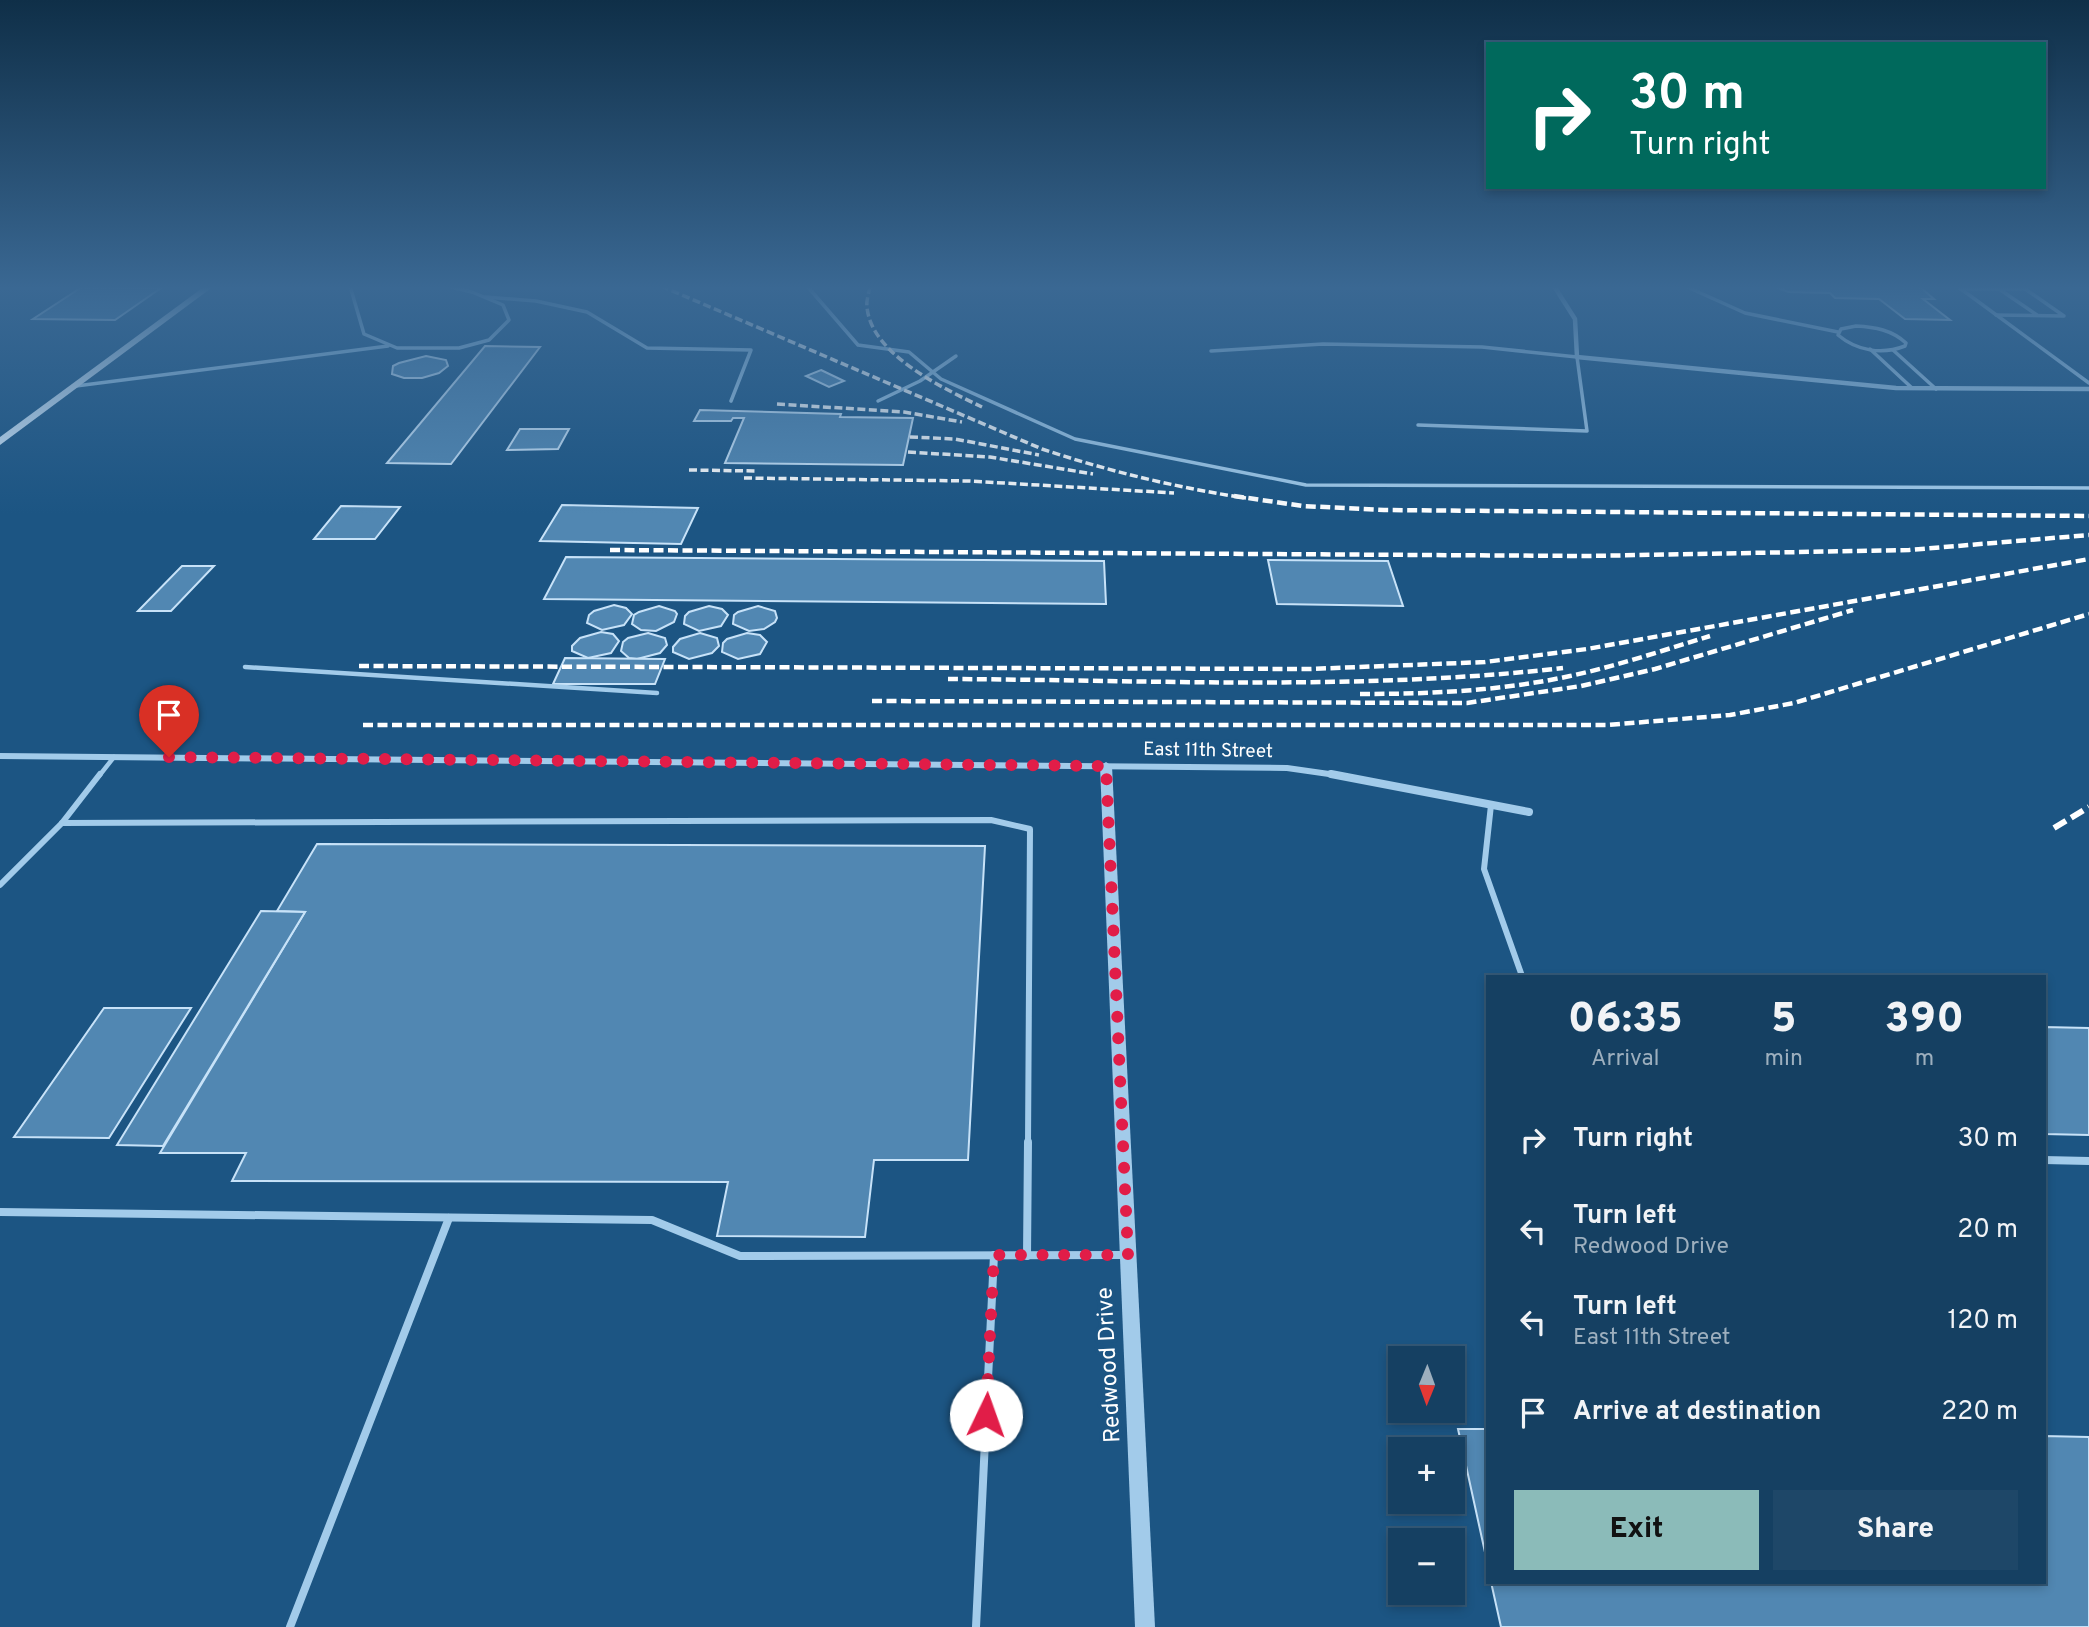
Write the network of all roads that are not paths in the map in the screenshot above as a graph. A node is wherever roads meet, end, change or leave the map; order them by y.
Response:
1 (107, 362) edge
2 (263, 362) edge
3 (746, 362) edge
4 (921, 362) edge
5 (948, 362) edge
6 (1578, 362) edge
7 (1626, 362) edge
8 (1884, 362) edge
9 (1905, 362) edge
10 (2060, 362) edge
11 (934, 373) junction
12 (2089, 383) edge
13 (75, 386) junction
14 (1912, 388) junction
15 (1936, 389) junction
16 (2089, 389) edge
17 (731, 401) dead end
18 (878, 401) dead end
19 (1418, 425) dead end
20 (0, 442) edge
21 (2089, 488) edge
22 (245, 667) dead end
23 (657, 693) dead end
24 (0, 756) edge
25 (114, 757) junction
26 (1106, 766) junction
27 (1491, 804) junction
28 (1530, 812) dead end
29 (62, 823) junction
30 (0, 885) edge
31 (1522, 975) edge
32 (2046, 1160) edge
33 (2089, 1161) edge
34 (0, 1212) edge
35 (449, 1218) junction
36 (994, 1255) junction
37 (1128, 1255) junction
38 (1027, 1256) junction
39 (290, 1627) edge
40 (976, 1627) edge
41 (1145, 1627) edge

1 - 13 main road
2 - 13 lane
3 - 17 lane
4 - 11 lane
5 - 11 lane
6 - 19 lane
7 - 14 street
8 - 14 lane
9 - 15 lane
10 - 12 lane
11 - 18 lane
11 - 21 lane
13 - 20 main road
14 - 15 street
15 - 16 street
22 - 23 lane
24 - 25 street, East 11th Street
25 - 26 street, East 11th Street
25 - 29 lane
26 - 27 street, East 11th Street
26 - 37 street, Redwood Drive
27 - 28 street, East 11th Street
27 - 31 lane
29 - 30 lane
29 - 38 lane
32 - 33 lane
34 - 35 lane
35 - 36 lane
35 - 39 lane
36 - 38 lane
36 - 40 lane
37 - 38 lane
37 - 41 street, Redwood Drive

